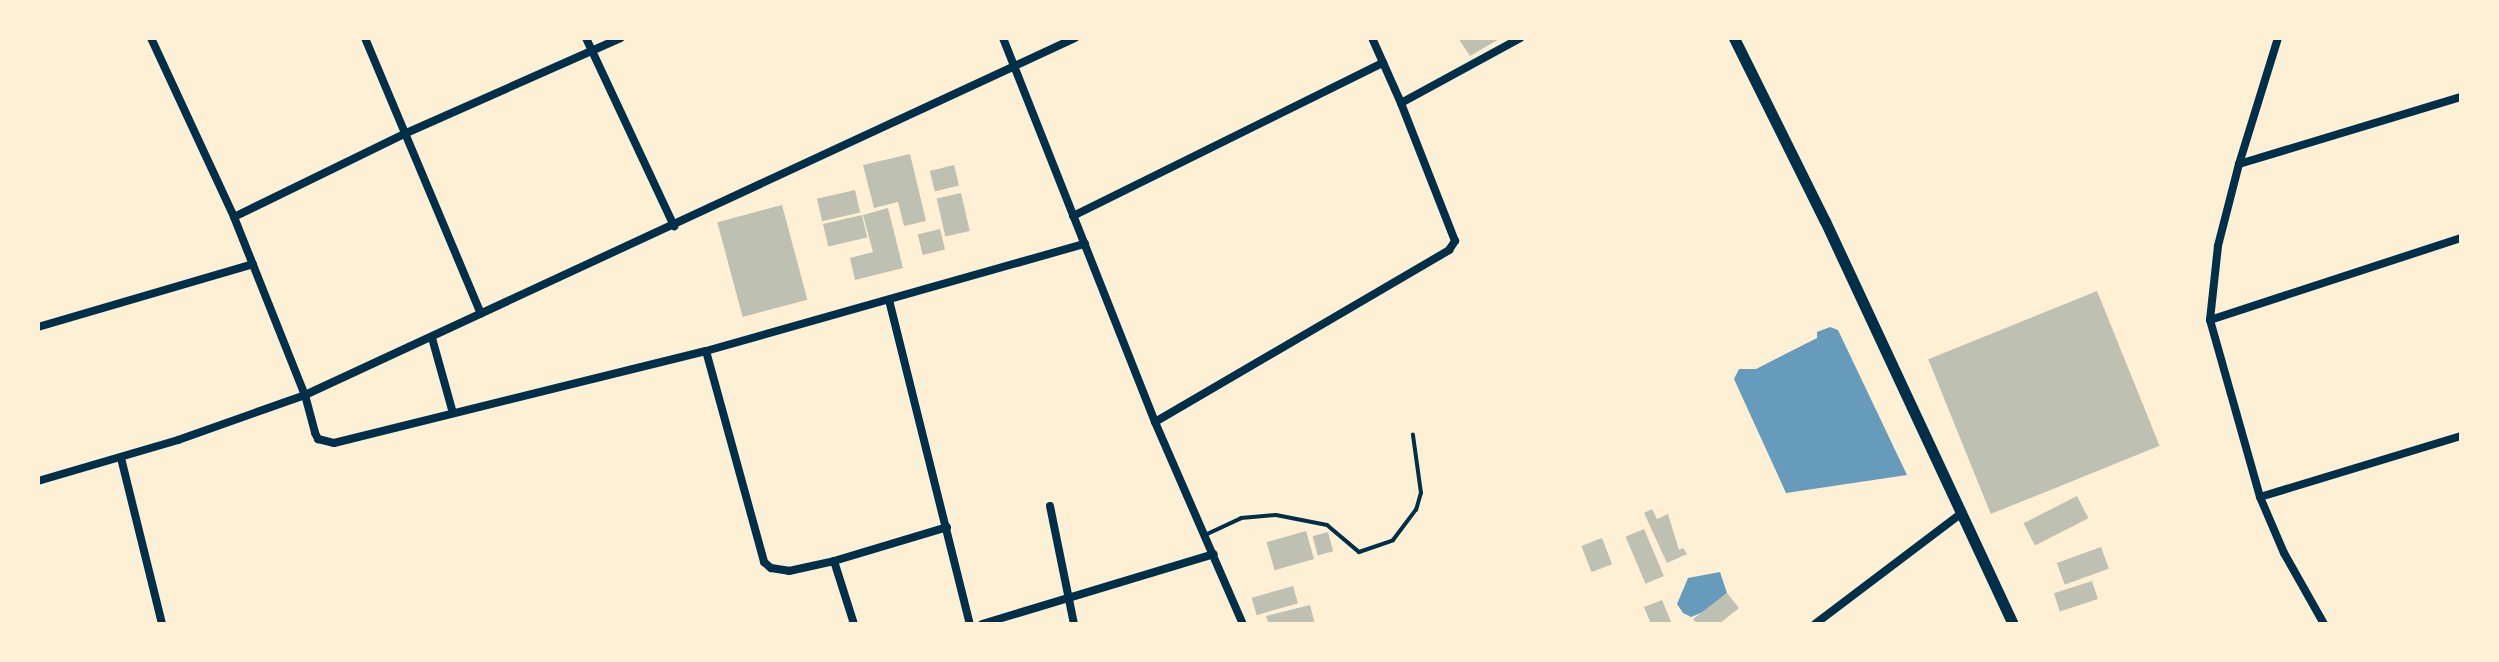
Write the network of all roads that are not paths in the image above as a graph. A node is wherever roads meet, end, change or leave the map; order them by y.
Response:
1 (151, 38) edge
2 (365, 38) edge
3 (586, 38) edge
4 (621, 38) edge
5 (1003, 38) edge
6 (1075, 38) edge
7 (1372, 38) edge
8 (1520, 38) edge
9 (1734, 38) edge
10 (2278, 38) edge
11 (593, 53) junction
12 (1383, 63) junction
13 (1015, 68) junction
14 (2461, 97) edge
15 (1401, 103) junction
16 (404, 134) junction
17 (2239, 164) junction
18 (1073, 216) junction
19 (234, 217) junction
20 (674, 226) junction
21 (2461, 238) edge
22 (1085, 244) junction
23 (253, 264) junction
24 (889, 300) junction
25 (481, 314) junction
26 (2210, 320) junction
27 (38, 327) edge
28 (432, 338) junction
29 (706, 351) junction
30 (305, 395) junction
31 (453, 413) junction
32 (1155, 422) junction
33 (1413, 435) dead end
34 (2461, 436) edge
35 (121, 458) junction
36 (38, 481) edge
37 (2260, 497) junction
38 (1050, 506) dead end
39 (1962, 513) junction
40 (947, 527) junction
41 (1205, 535) junction
42 (1214, 554) junction
43 (834, 561) junction
44 (1067, 599) junction
45 (162, 624) edge
46 (854, 624) edge
47 (970, 624) edge
48 (982, 624) edge
49 (1074, 624) edge
50 (1243, 624) edge
51 (1815, 624) edge
52 (2013, 624) edge
53 (2324, 624) edge

1 - 19 street
2 - 16 street
3 - 11 street
4 - 11 street
5 - 13 street
6 - 13 street
7 - 12 street
8 - 15 street
9 - 39 main road
10 - 17 street
11 - 16 street
11 - 20 street
12 - 15 street
12 - 18 street
13 - 18 street
13 - 20 street
14 - 17 street
15 - 32 street
16 - 19 street
16 - 25 street
17 - 26 street
18 - 22 street
19 - 23 street
20 - 25 street
21 - 26 street
22 - 24 street
22 - 32 street
23 - 27 street
23 - 30 street
24 - 29 street
24 - 40 street
25 - 28 street
26 - 37 street
28 - 30 street
28 - 31 street
29 - 31 street
29 - 43 street
30 - 31 street
30 - 35 street
32 - 41 street
33 - 41 lane
34 - 37 street
35 - 36 street
35 - 45 street
37 - 53 street
38 - 44 street
39 - 51 street
39 - 52 main road
40 - 43 street
40 - 47 street
41 - 42 street
42 - 44 street
42 - 50 street
43 - 46 street
44 - 48 street
44 - 49 street

